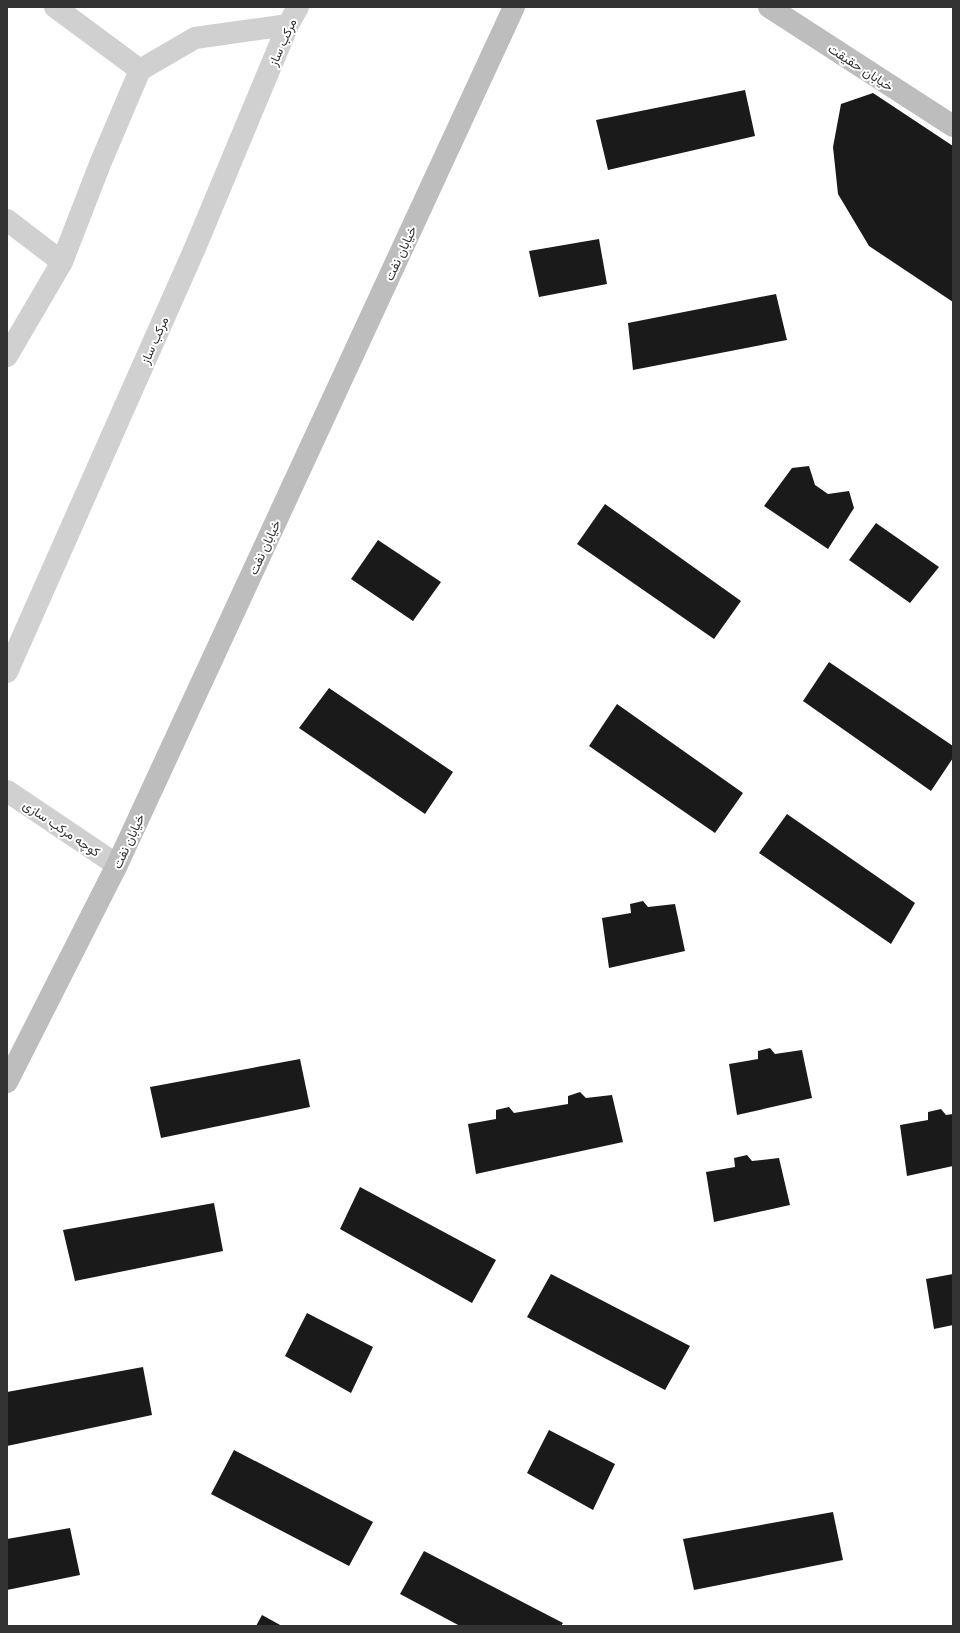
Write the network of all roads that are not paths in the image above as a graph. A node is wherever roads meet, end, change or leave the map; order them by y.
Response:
1 (55, 7) edge
2 (514, 7) edge
3 (769, 7) edge
4 (293, 16) edge
5 (140, 70) junction
6 (953, 126) edge
7 (7, 220) edge
8 (62, 262) junction
9 (7, 356) edge
10 (7, 672) edge
11 (7, 791) edge
12 (117, 865) junction
13 (7, 1082) edge

1 - 5 street
2 - 12 main road, خیابان نفت
3 - 6 main road, خیابان حقیقت
4 - 5 street
4 - 10 street, مرکب ساز
5 - 8 street
7 - 8 street
8 - 9 street
11 - 12 street, کوچه مرکب سازی
12 - 13 main road, خیابان نفت

